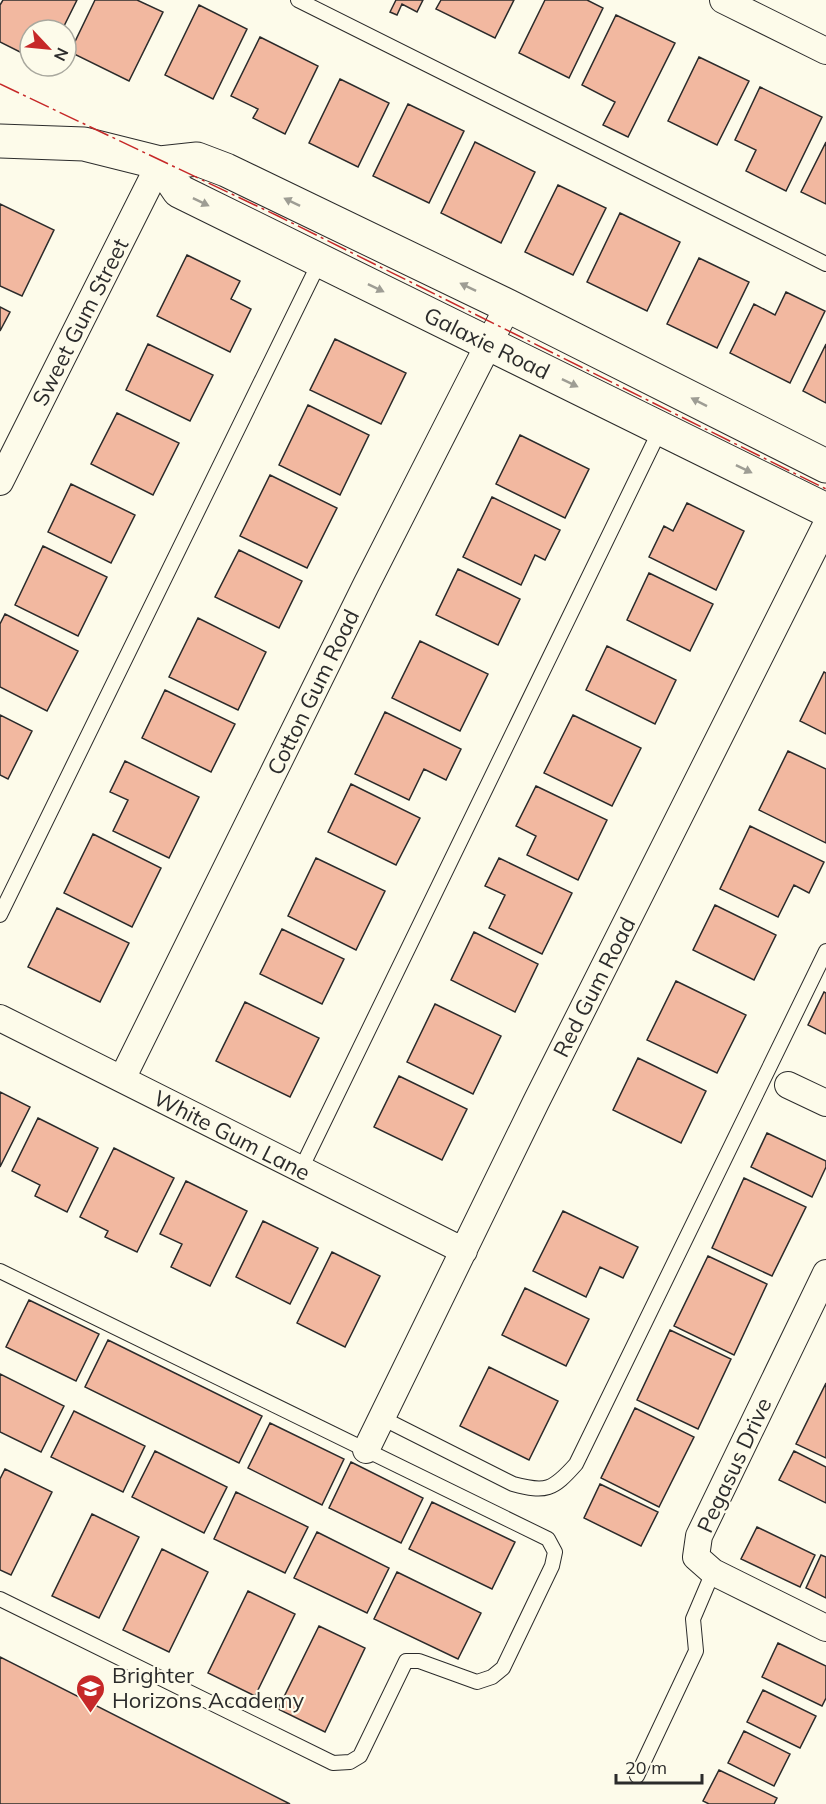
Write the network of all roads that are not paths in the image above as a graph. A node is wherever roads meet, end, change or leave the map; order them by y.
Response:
1 (298, 0) edge
2 (723, 0) edge
3 (826, 51) edge
4 (0, 141) edge
5 (160, 163) junction
6 (320, 261) junction
7 (826, 264) edge
8 (508, 306) junction
9 (489, 343) junction
10 (661, 428) junction
11 (826, 466) edge
12 (0, 482) edge
13 (826, 510) edge
14 (826, 525) edge
15 (0, 915) edge
16 (826, 951) edge
17 (0, 1018) edge
18 (122, 1079) junction
19 (788, 1085) dead end
20 (826, 1103) edge
21 (301, 1169) junction
22 (464, 1251) junction
23 (0, 1271) edge
24 (826, 1273) edge
25 (382, 1418) junction
26 (366, 1450) junction
27 (713, 1572) junction
28 (0, 1599) edge
29 (826, 1628) edge
30 (637, 1776) dead end

1 - 7 lane
2 - 3 street
4 - 5 street, Galaxie Road
5 -> 6 street, Galaxie Road
8 -> 5 street, Galaxie Road
5 - 12 street, Sweet Gum Street
6 -> 9 street, Galaxie Road
6 - 15 lane
8 - 9 street, Cotton Gum Road
11 -> 8 street, Galaxie Road
9 -> 10 street, Galaxie Road
9 - 18 street, Cotton Gum Road
10 -> 13 street, Galaxie Road
10 - 21 lane
14 - 22 street, Red Gum Road
16 - 25 lane
17 - 18 street, White Gum Lane
18 - 21 street, White Gum Lane
19 - 20 street
21 - 22 street, White Gum Lane
22 - 25 street, Red Gum Road
23 - 26 lane
24 - 27 street, Pegasus Drive
25 - 26 street, Red Gum Road
26 - 28 lane
27 - 29 street, Pegasus Drive
27 - 30 lane

